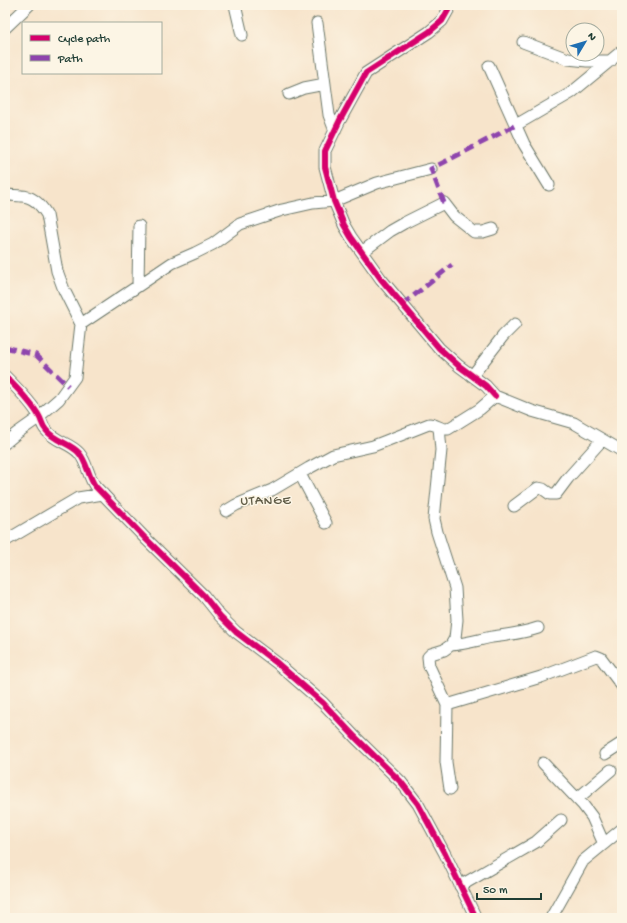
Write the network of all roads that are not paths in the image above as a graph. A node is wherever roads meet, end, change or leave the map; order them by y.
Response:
1 (29, 5) edge
2 (235, 5) edge
3 (451, 5) edge
4 (317, 23) dead end
5 (5, 28) edge
6 (242, 35) dead end
7 (523, 42) dead end
8 (622, 52) edge
9 (611, 61) junction
10 (489, 66) dead end
11 (325, 84) junction
12 (289, 94) dead end
13 (516, 124) junction
14 (335, 131) junction
15 (431, 168) dead end
16 (549, 185) dead end
17 (5, 194) edge
18 (334, 201) junction
19 (139, 226) dead end
20 (493, 229) dead end
21 (362, 252) junction
22 (138, 286) junction
23 (81, 324) junction
24 (515, 324) dead end
25 (5, 376) edge
26 (472, 376) junction
27 (495, 396) junction
28 (40, 416) junction
29 (439, 427) junction
30 (602, 440) junction
31 (5, 443) edge
32 (622, 451) edge
33 (300, 474) junction
34 (103, 494) junction
35 (514, 506) dead end
36 (226, 511) dead end
37 (326, 523) dead end
38 (5, 541) edge
39 (538, 628) dead end
40 (452, 645) junction
41 (622, 686) edge
42 (447, 705) junction
43 (622, 743) edge
44 (605, 754) dead end
45 (543, 763) dead end
46 (611, 770) dead end
47 (450, 789) dead end
48 (577, 799) junction
49 (562, 820) dead end
50 (622, 829) edge
51 (604, 844) junction
52 (460, 886) junction
53 (476, 918) edge
54 (551, 918) edge

1 - 5 street
2 - 6 street
3 - 14 street
4 - 11 street
7 - 9 street
8 - 9 street
9 - 13 street
10 - 13 street
11 - 12 street
11 - 14 street
13 - 16 street
14 - 18 street
15 - 18 street
17 - 23 street
18 - 21 street
18 - 22 street
19 - 22 street
20 - 21 street
21 - 26 street
22 - 23 street
23 - 28 street
24 - 26 street
25 - 28 street
26 - 27 street
27 - 29 street
27 - 30 street
28 - 31 street
28 - 34 street
29 - 33 street
29 - 40 street
30 - 32 street
30 - 35 street
33 - 36 street
33 - 37 street
34 - 38 street
34 - 52 street
39 - 40 street
40 - 42 street
41 - 42 street
42 - 47 street
43 - 44 street
45 - 48 street
46 - 48 street
48 - 51 street
49 - 52 street
50 - 51 street
51 - 54 street
52 - 53 street

